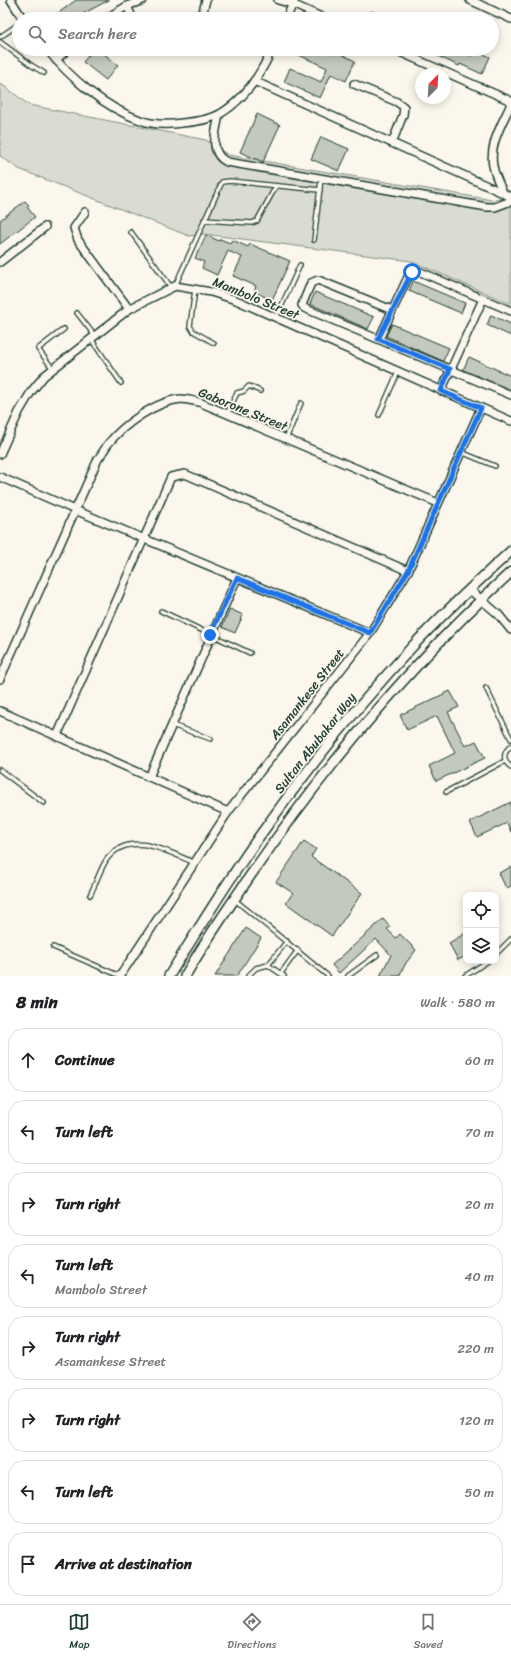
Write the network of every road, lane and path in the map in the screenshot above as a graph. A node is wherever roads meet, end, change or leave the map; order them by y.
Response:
1 (11, 0) edge
2 (143, 0) edge
3 (206, 0) edge
4 (278, 0) edge
5 (470, 0) edge
6 (293, 2) edge
7 (127, 6) junction
8 (19, 12) edge
9 (117, 12) edge
10 (129, 12) edge
11 (203, 12) edge
12 (289, 12) edge
13 (312, 12) edge
14 (496, 12) edge
15 (499, 13) edge
16 (511, 19) edge
17 (12, 29) edge
18 (0, 37) edge
19 (0, 42) edge
20 (12, 51) edge
21 (19, 56) edge
22 (53, 56) edge
23 (60, 56) edge
24 (268, 56) edge
25 (409, 56) edge
26 (56, 60) junction
27 (44, 73) dead end
28 (254, 81) junction
29 (354, 84) dead end
30 (511, 102) edge
31 (219, 114) junction
32 (392, 143) junction
33 (321, 177) junction
34 (276, 186) junction
35 (320, 190) junction
36 (503, 193) junction
37 (511, 196) edge
38 (511, 201) edge
39 (85, 212) dead end
40 (204, 220) junction
41 (45, 227) dead end
42 (131, 232) dead end
43 (314, 240) dead end
44 (0, 262) edge
45 (300, 265) dead end
46 (174, 287) junction
47 (195, 288) junction
48 (483, 299) junction
49 (129, 309) junction
50 (392, 310) junction
51 (511, 311) edge
52 (77, 313) dead end
53 (276, 318) junction
54 (64, 329) dead end
55 (93, 338) junction
56 (378, 339) junction
57 (214, 343) dead end
58 (53, 369) junction
59 (450, 369) junction
60 (398, 372) junction
61 (121, 383) dead end
62 (260, 391) dead end
63 (441, 391) junction
64 (511, 395) edge
65 (301, 403) dead end
66 (481, 408) junction
67 (227, 414) junction
68 (379, 415) dead end
69 (511, 421) edge
70 (286, 439) junction
71 (461, 452) junction
72 (0, 454) edge
73 (496, 466) dead end
74 (0, 477) edge
75 (438, 503) junction
76 (75, 510) junction
77 (144, 538) junction
78 (511, 551) edge
79 (408, 571) junction
80 (511, 572) edge
81 (237, 578) junction
82 (469, 589) junction
83 (481, 599) junction
84 (161, 611) dead end
85 (511, 630) edge
86 (370, 633) junction
87 (210, 635) junction
88 (250, 654) dead end
89 (0, 679) edge
90 (486, 688) dead end
91 (0, 711) edge
92 (172, 725) junction
93 (57, 736) junction
94 (210, 739) dead end
95 (511, 739) edge
96 (511, 746) edge
97 (505, 761) junction
98 (511, 767) edge
99 (0, 770) edge
100 (149, 778) junction
101 (446, 792) dead end
102 (44, 803) dead end
103 (228, 812) junction
104 (195, 863) junction
105 (90, 895) dead end
106 (234, 899) junction
107 (511, 939) edge
108 (286, 941) junction
109 (53, 947) dead end
110 (298, 950) junction
111 (499, 951) edge
112 (377, 955) dead end
113 (483, 964) edge
114 (268, 965) junction
115 (283, 974) edge
116 (120, 976) edge
117 (169, 976) edge
118 (185, 976) edge
119 (248, 976) edge
120 (328, 976) edge
121 (348, 976) edge
122 (465, 976) edge

1 - 8 street
2 - 7 street
3 - 11 street
4 - 6 street
5 - 14 street
6 - 12 street
6 - 13 street
7 - 9 street
7 - 10 street
15 - 16 street
17 - 18 lane
19 - 20 lane
21 - 27 lane
22 - 26 street
23 - 26 street
24 - 28 street
25 - 30 street
26 - 31 street
28 - 31 street
28 - 32 street
29 - 32 street
30 - 36 street
31 - 33 street
32 - 36 street
33 - 35 lane
33 - 38 street
34 - 35 lane
34 - 40 lane
34 - 40 lane
35 - 43 lane
36 - 37 street
39 - 49 street
40 - 46 lane
41 - 44 street
42 - 46 lane
45 - 53 lane
46 - 47 street, Mambolo Street
46 - 49 street
47 - 53 street, Mambolo Street
47 - 57 lane
48 - 50 street
48 - 51 street
48 - 59 street
49 - 55 street
50 - 56 street
50 - 56 street
52 - 55 lane
53 - 60 street, Mambolo Street
54 - 58 lane
55 - 58 street
55 - 61 lane
56 - 59 street
58 - 72 street
59 - 63 street
59 - 64 street
60 - 63 street, Mambolo Street
60 - 68 lane
62 - 67 lane
63 - 66 street, Mambolo Street
65 - 70 lane
66 - 69 street, Mambolo Street
66 - 71 street, Asamankese Street
67 - 70 street, Gaborone Street
67 - 76 street, Gaborone Street
70 - 75 street, Gaborone Street
71 - 73 lane
71 - 75 street, Asamankese Street
74 - 76 street
75 - 79 street, Asamankese Street
76 - 77 street
76 - 89 street, Gaborone Street
77 - 79 street
77 - 81 street
77 - 93 street
78 - 82 main road, Sultan Abubakar Way
79 - 86 street, Asamankese Street
80 - 83 main road, Sultan Abubakar Way
81 - 86 street
81 - 87 street
82 - 83 street
82 - 117 main road, Sultan Abubakar Way
83 - 85 street
83 - 106 main road, Sultan Abubakar Way
84 - 87 lane
86 - 103 street, Asamankese Street
87 - 88 lane
87 - 92 street
90 - 95 lane
91 - 93 street
92 - 94 lane
92 - 100 street
93 - 100 street
96 - 97 lane
97 - 98 lane
97 - 101 lane
99 - 102 lane
100 - 103 street
103 - 104 street, Asamankese Street
104 - 105 lane
104 - 116 street, Asamankese Street
106 - 108 lane
106 - 118 main road, Sultan Abubakar Way
107 - 111 lane
108 - 110 lane
108 - 114 lane
109 - 116 lane
110 - 115 lane
110 - 120 lane
112 - 121 lane
113 - 122 lane
114 - 115 lane
114 - 119 lane

